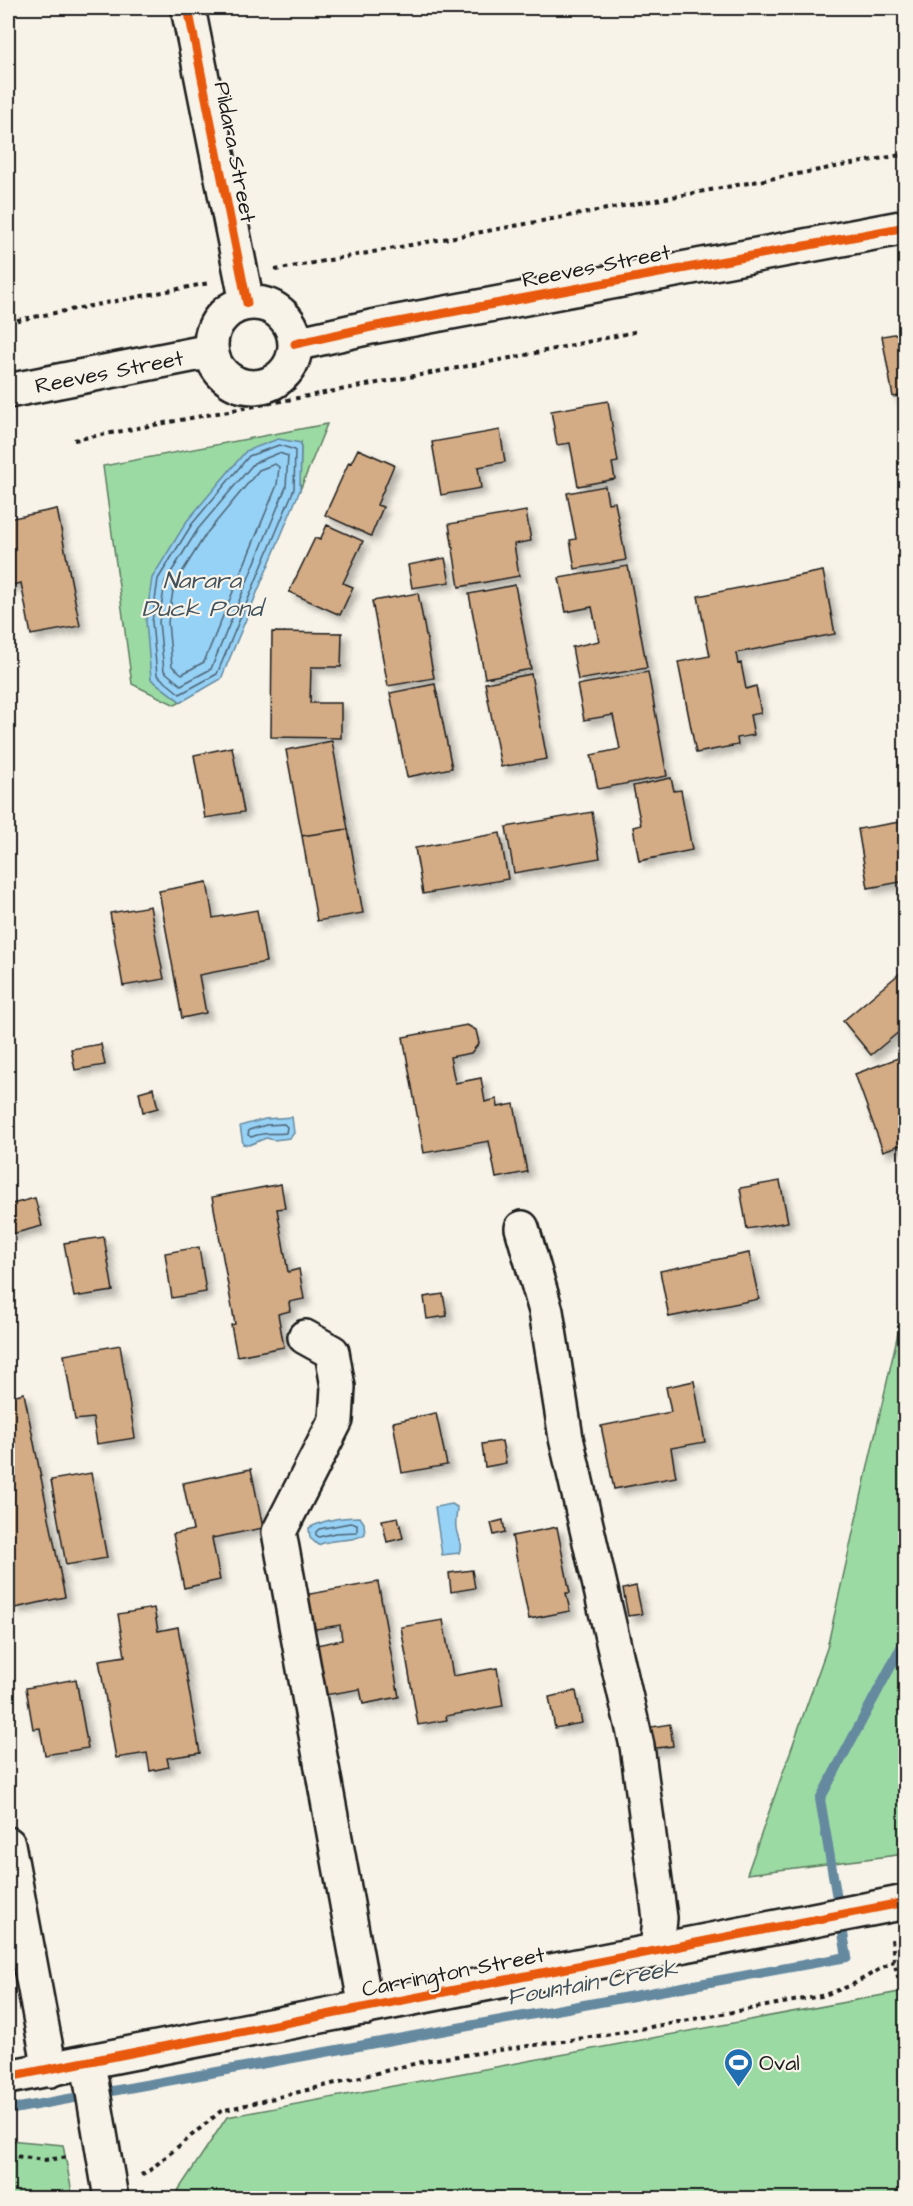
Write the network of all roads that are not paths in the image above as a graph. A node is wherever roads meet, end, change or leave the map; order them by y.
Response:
1 (188, 8) edge
2 (906, 227) edge
3 (244, 290) junction
4 (295, 345) junction
5 (211, 351) junction
6 (8, 391) edge
7 (522, 1228) dead end
8 (305, 1337) dead end
9 (268, 1594) dead end
10 (8, 1844) edge
11 (888, 1905) edge
12 (657, 1951) junction
13 (356, 2010) junction
14 (88, 2063) junction
15 (50, 2070) junction
16 (8, 2077) edge
17 (110, 2191) edge

1 - 3 street, Pildara Street
2 - 4 street, Reeves Street
3 - 4 street
3 - 5 street
4 - 5 street
5 - 6 street, Reeves Street
7 - 12 street
8 - 13 street
9 - 13 street
10 - 15 street
11 - 12 street, Carrington Street
12 - 13 street, Carrington Street
13 - 14 street, Carrington Street
14 - 15 street, Carrington Street
14 - 17 street
15 - 16 street, Carrington Street

